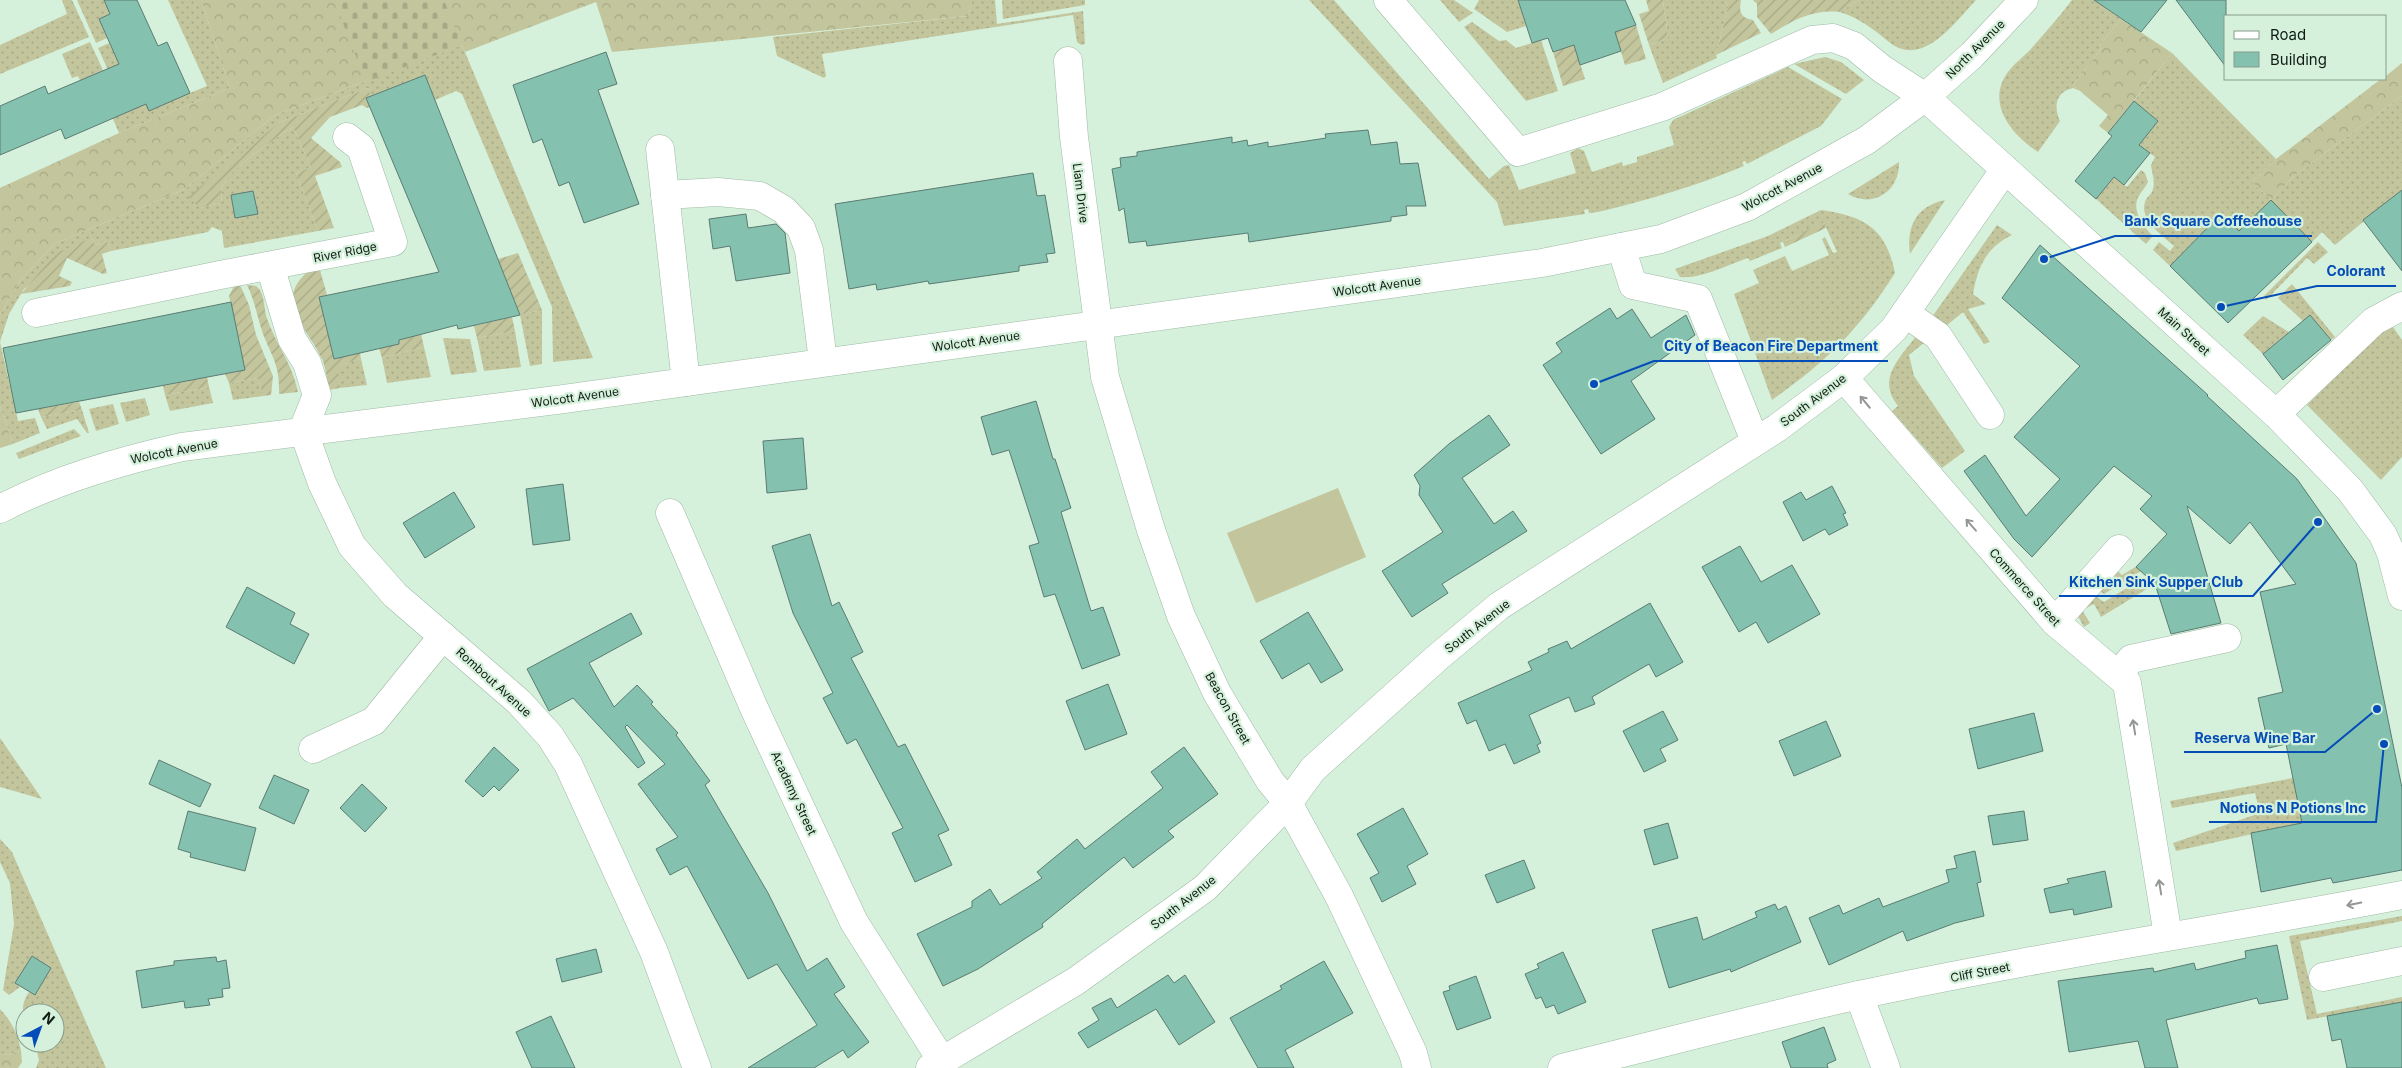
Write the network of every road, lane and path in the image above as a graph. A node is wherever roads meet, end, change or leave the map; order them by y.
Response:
1 (1388, 0) edge
2 (2024, 0) edge
3 (1068, 61) dead end
4 (1925, 97) junction
5 (347, 137) dead end
6 (660, 149) dead end
7 (2005, 169) junction
8 (665, 196) junction
9 (1621, 247) junction
10 (270, 266) junction
11 (2402, 306) edge
12 (36, 313) dead end
13 (1905, 313) junction
14 (1098, 324) junction
15 (822, 361) junction
16 (1844, 378) junction
17 (686, 382) junction
18 (1990, 414) dead end
19 (2276, 414) junction
20 (303, 430) junction
21 (1755, 441) junction
22 (0, 509) edge
23 (670, 513) dead end
24 (2119, 549) dead end
25 (2396, 550) edge
26 (2402, 596) edge
27 (2055, 622) junction
28 (443, 636) junction
29 (2227, 638) dead end
30 (2118, 675) junction
31 (313, 749) dead end
32 (1288, 803) junction
33 (2402, 894) edge
34 (2168, 936) junction
35 (2402, 961) edge
36 (2323, 977) dead end
37 (1860, 995) junction
38 (936, 1065) edge
39 (697, 1068) edge
40 (1417, 1068) edge
41 (1562, 1068) edge
42 (1886, 1068) edge

1 - 4 street, Main Street
2 - 4 street, North Avenue
3 - 14 street, Liam Drive
4 - 7 street, Main Street
4 - 9 street, Wolcott Avenue
5 - 10 street, River Ridge
6 - 8 street
7 - 13 street, South Avenue
7 - 19 street, Main Street
8 - 15 street
8 - 17 street
9 - 14 street, Wolcott Avenue
9 - 21 street
10 - 12 street, River Ridge
10 - 20 street
11 - 19 street
13 - 16 street, South Avenue
13 - 18 street
14 - 15 street, Wolcott Avenue
14 - 32 street, Beacon Street
15 - 17 street, Wolcott Avenue
16 - 21 street, South Avenue
27 -> 16 street, Commerce Street
17 - 20 street, Wolcott Avenue
19 - 25 street, Main Street
20 - 22 street, Wolcott Avenue
20 - 28 street, Rombout Avenue
21 - 32 street, South Avenue
23 - 38 street, Academy Street
24 - 27 street
25 - 26 street, Main Street
27 - 30 street, Commerce Street
28 - 31 street
28 - 39 street, Rombout Avenue
29 - 30 street
34 -> 30 street, Commerce Street
32 - 38 street, South Avenue
32 - 40 street, Beacon Street
33 -> 34 street, Cliff Street
34 - 37 street, Cliff Street
35 - 36 street
37 - 41 street, Cliff Street
37 - 42 street

